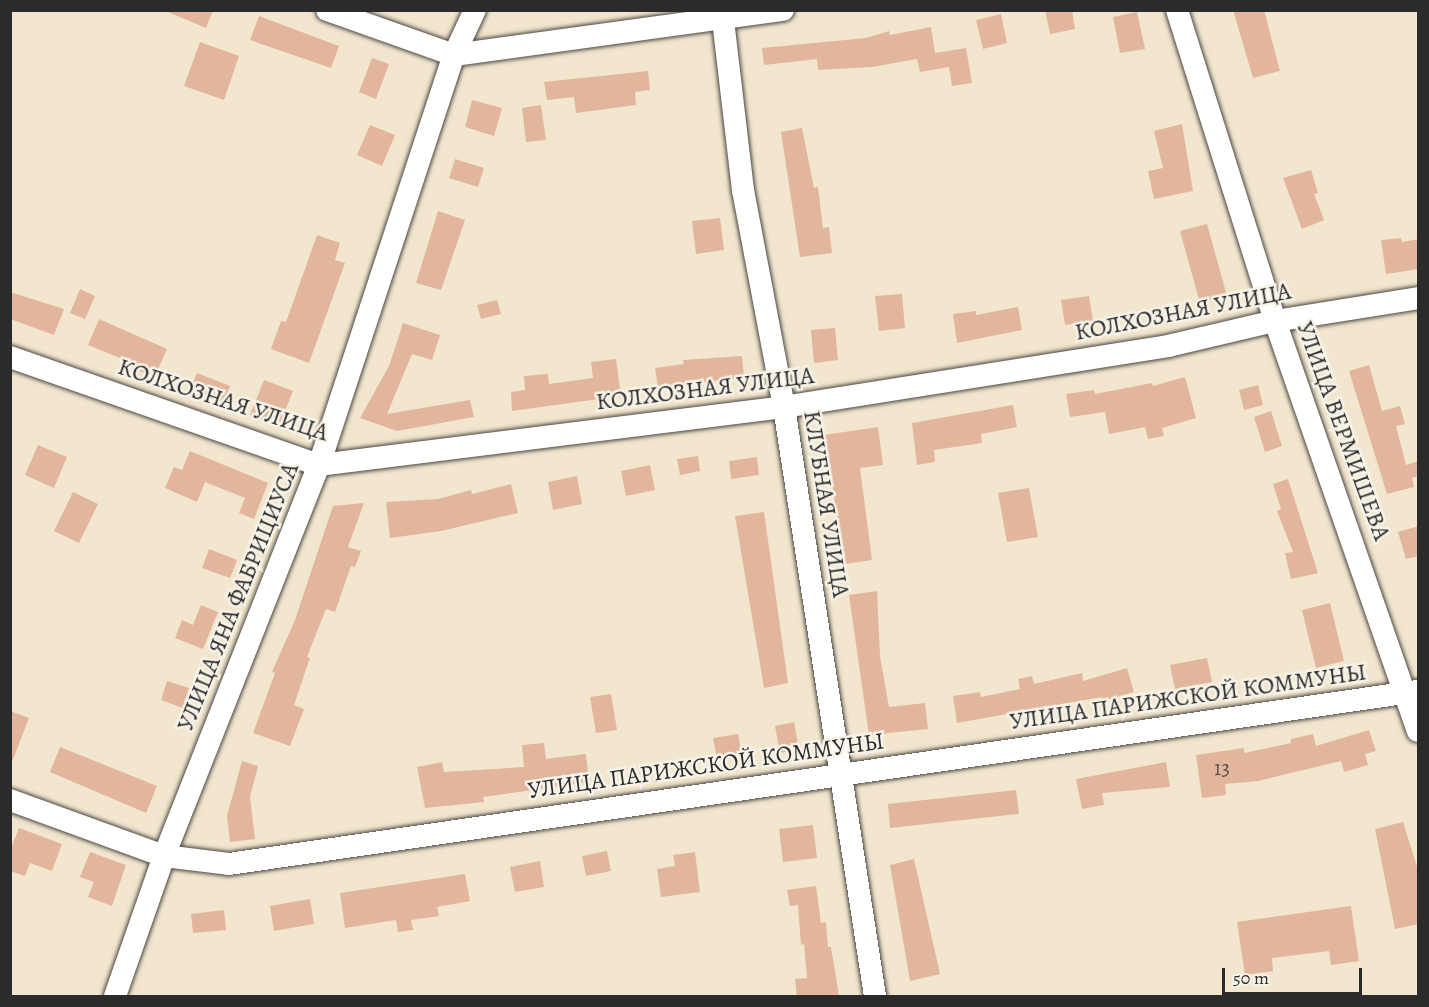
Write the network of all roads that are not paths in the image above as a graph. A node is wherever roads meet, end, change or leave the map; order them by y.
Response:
1 (327, 10) edge
2 (475, 10) edge
3 (783, 10) edge
4 (1177, 10) edge
5 (723, 20) junction
6 (454, 55) junction
7 (1419, 298) edge
8 (1275, 321) junction
9 (10, 357) edge
10 (784, 407) junction
11 (319, 465) junction
12 (1413, 692) edge
13 (1419, 731) edge
14 (842, 773) junction
15 (10, 800) edge
16 (164, 856) junction
17 (115, 996) edge
18 (875, 996) edge

1 - 6 street
2 - 6 street, УЛИЦА ЯНА ФАБРИЦИУСА
3 - 5 street
4 - 8 street, УЛИЦА ВЕРМИШЕВА
5 - 6 street
5 - 10 street, КЛУБНАЯ УЛИЦА
6 - 11 street, УЛИЦА ЯНА ФАБРИЦИУСА
7 - 8 street, КОЛХОЗНАЯ УЛИЦА
8 - 10 street, КОЛХОЗНАЯ УЛИЦА
8 - 12 street, УЛИЦА ВЕРМИШЕВА
9 - 11 street, КОЛХОЗНАЯ УЛИЦА
10 - 11 street, КОЛХОЗНАЯ УЛИЦА
10 - 14 street, КЛУБНАЯ УЛИЦА
11 - 16 street, УЛИЦА ЯНА ФАБРИЦИУСА
12 - 13 street, УЛИЦА ВЕРМИШЕВА
12 - 14 street, УЛИЦА ПАРИЖСКОЙ КОММУНЫ
14 - 16 street, УЛИЦА ПАРИЖСКОЙ КОММУНЫ
14 - 18 street, КЛУБНАЯ УЛИЦА
15 - 16 street, УЛИЦА ПАРИЖСКОЙ КОММУНЫ
16 - 17 street, УЛИЦА ЯНА ФАБРИЦИУСА

